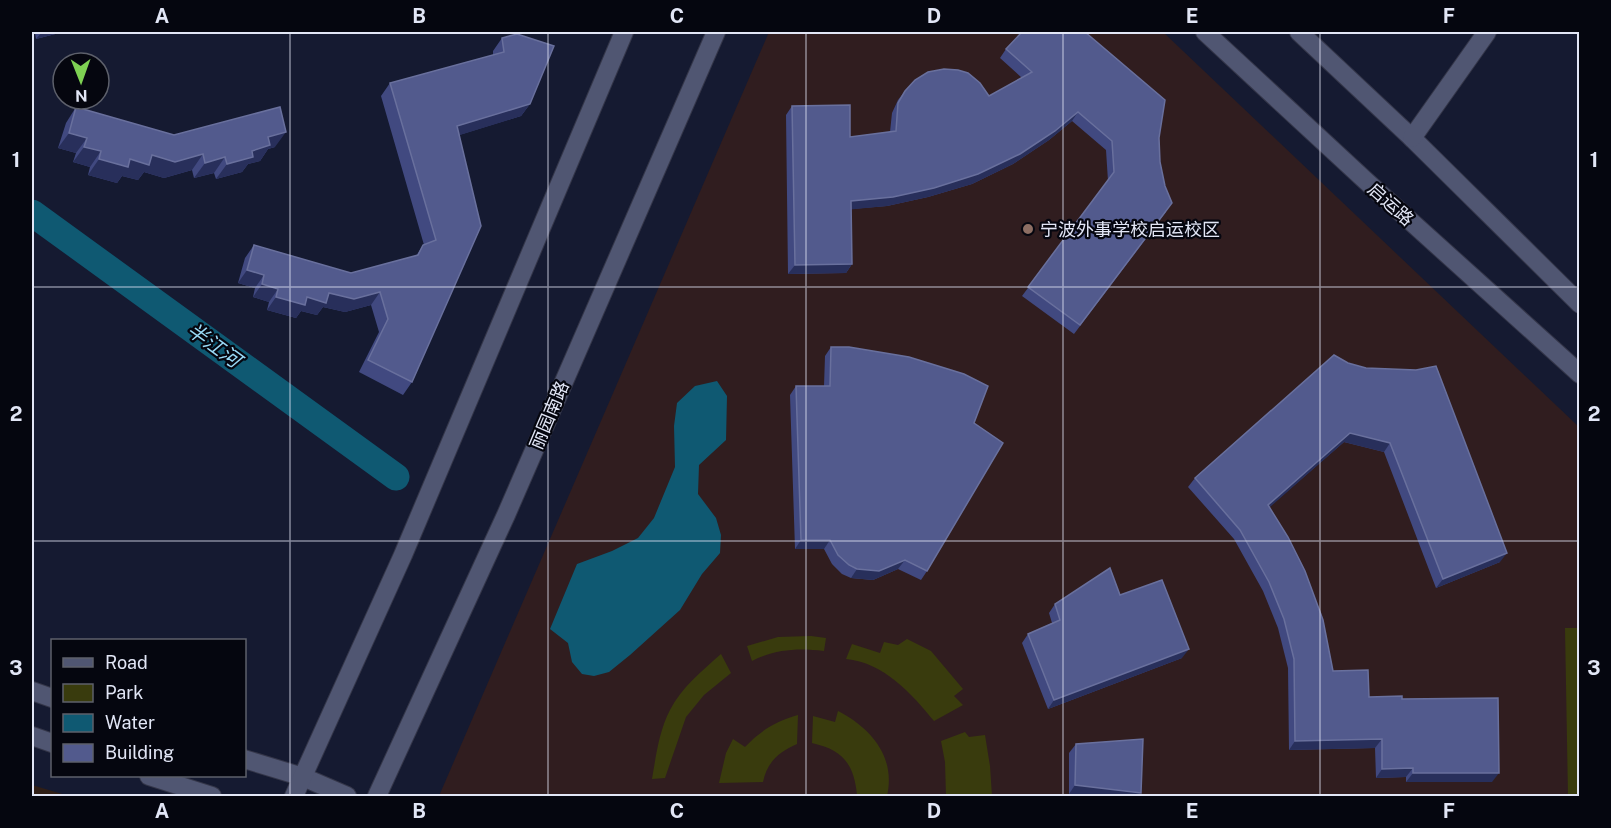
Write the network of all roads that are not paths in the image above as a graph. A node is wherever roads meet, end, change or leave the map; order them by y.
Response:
1 (624, 32) edge
2 (716, 32) edge
3 (1204, 32) edge
4 (1299, 32) edge
5 (1487, 32) edge
6 (1412, 138) junction
7 (1580, 304) edge
8 (1580, 375) edge
9 (32, 691) edge
10 (51, 698) edge
11 (32, 736) edge
12 (51, 743) edge
13 (246, 760) edge
14 (152, 777) edge
15 (303, 777) junction
16 (212, 796) edge
17 (294, 796) edge
18 (347, 796) edge
19 (377, 796) edge

1 - 15 main road
2 - 19 main road, 丽园南路
3 - 8 main road, 启运路
4 - 6 main road
5 - 6 main road
6 - 7 main road
9 - 10 main road
11 - 12 main road
13 - 15 main road
14 - 16 main road
15 - 17 main road
15 - 18 main road

